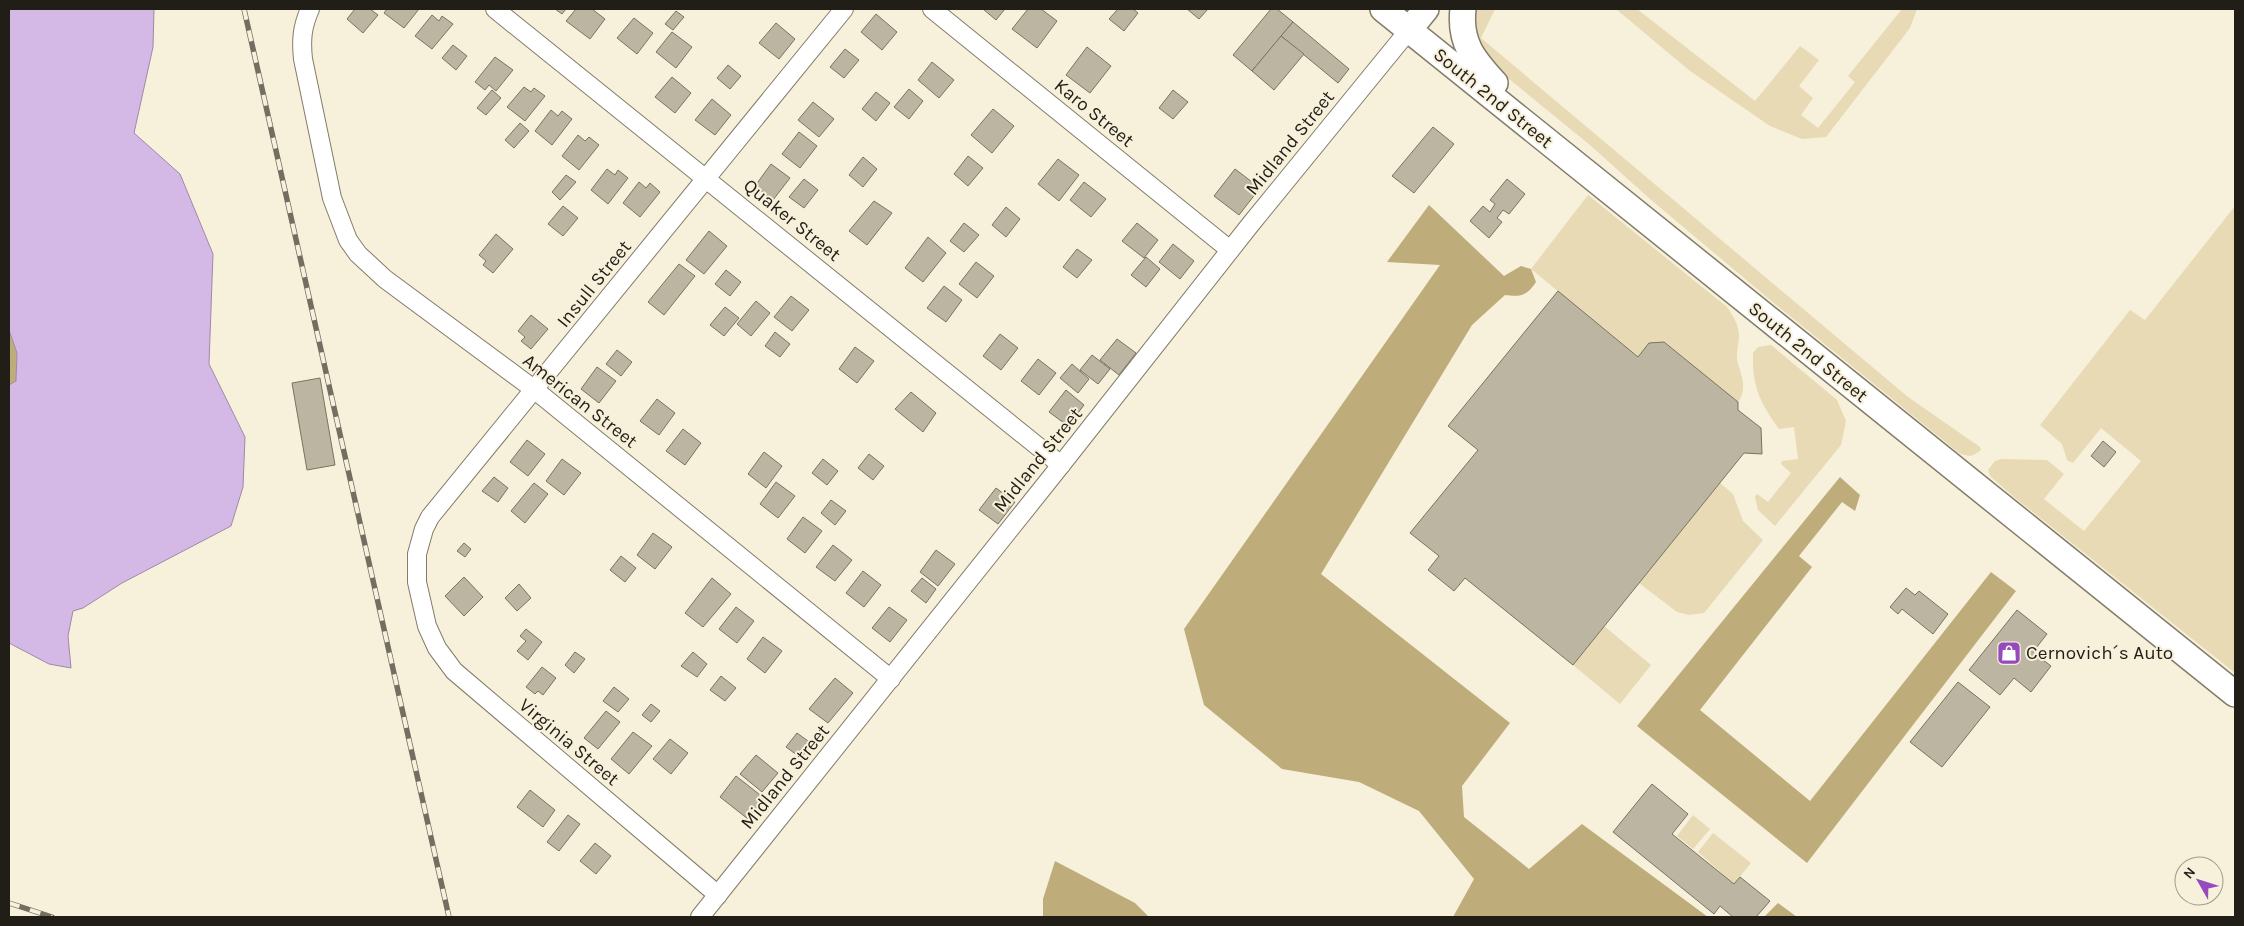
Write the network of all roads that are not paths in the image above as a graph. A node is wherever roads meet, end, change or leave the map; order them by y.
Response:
1 (310, 9) edge
2 (495, 9) edge
3 (844, 9) edge
4 (932, 9) edge
5 (1382, 9) edge
6 (1426, 9) edge
7 (1463, 9) edge
8 (1409, 30) junction
9 (1555, 147) junction
10 (706, 178) junction
11 (1230, 250) junction
12 (534, 390) junction
13 (1062, 466) junction
14 (420, 602) joint
15 (890, 679) junction
16 (2235, 694) edge
17 (718, 895) junction
18 (700, 917) edge

1 - 12 street, American Street
2 - 10 street, Quaker Street
3 - 10 street, Insull Street
4 - 11 street, Karo Street
5 - 8 main road, South 2nd Street
6 - 8 main road
7 - 9 main road
8 - 9 main road, South 2nd Street
8 - 11 street, Midland Street
9 - 16 main road, South 2nd Street
10 - 12 street, Insull Street
10 - 13 street, Quaker Street
11 - 13 street, Midland Street
12 - 14 street, Insull Street
12 - 15 street, American Street
13 - 15 street, Midland Street
14 - 17 street, Virginia Street
15 - 17 street, Midland Street
17 - 18 street, Midland Street

